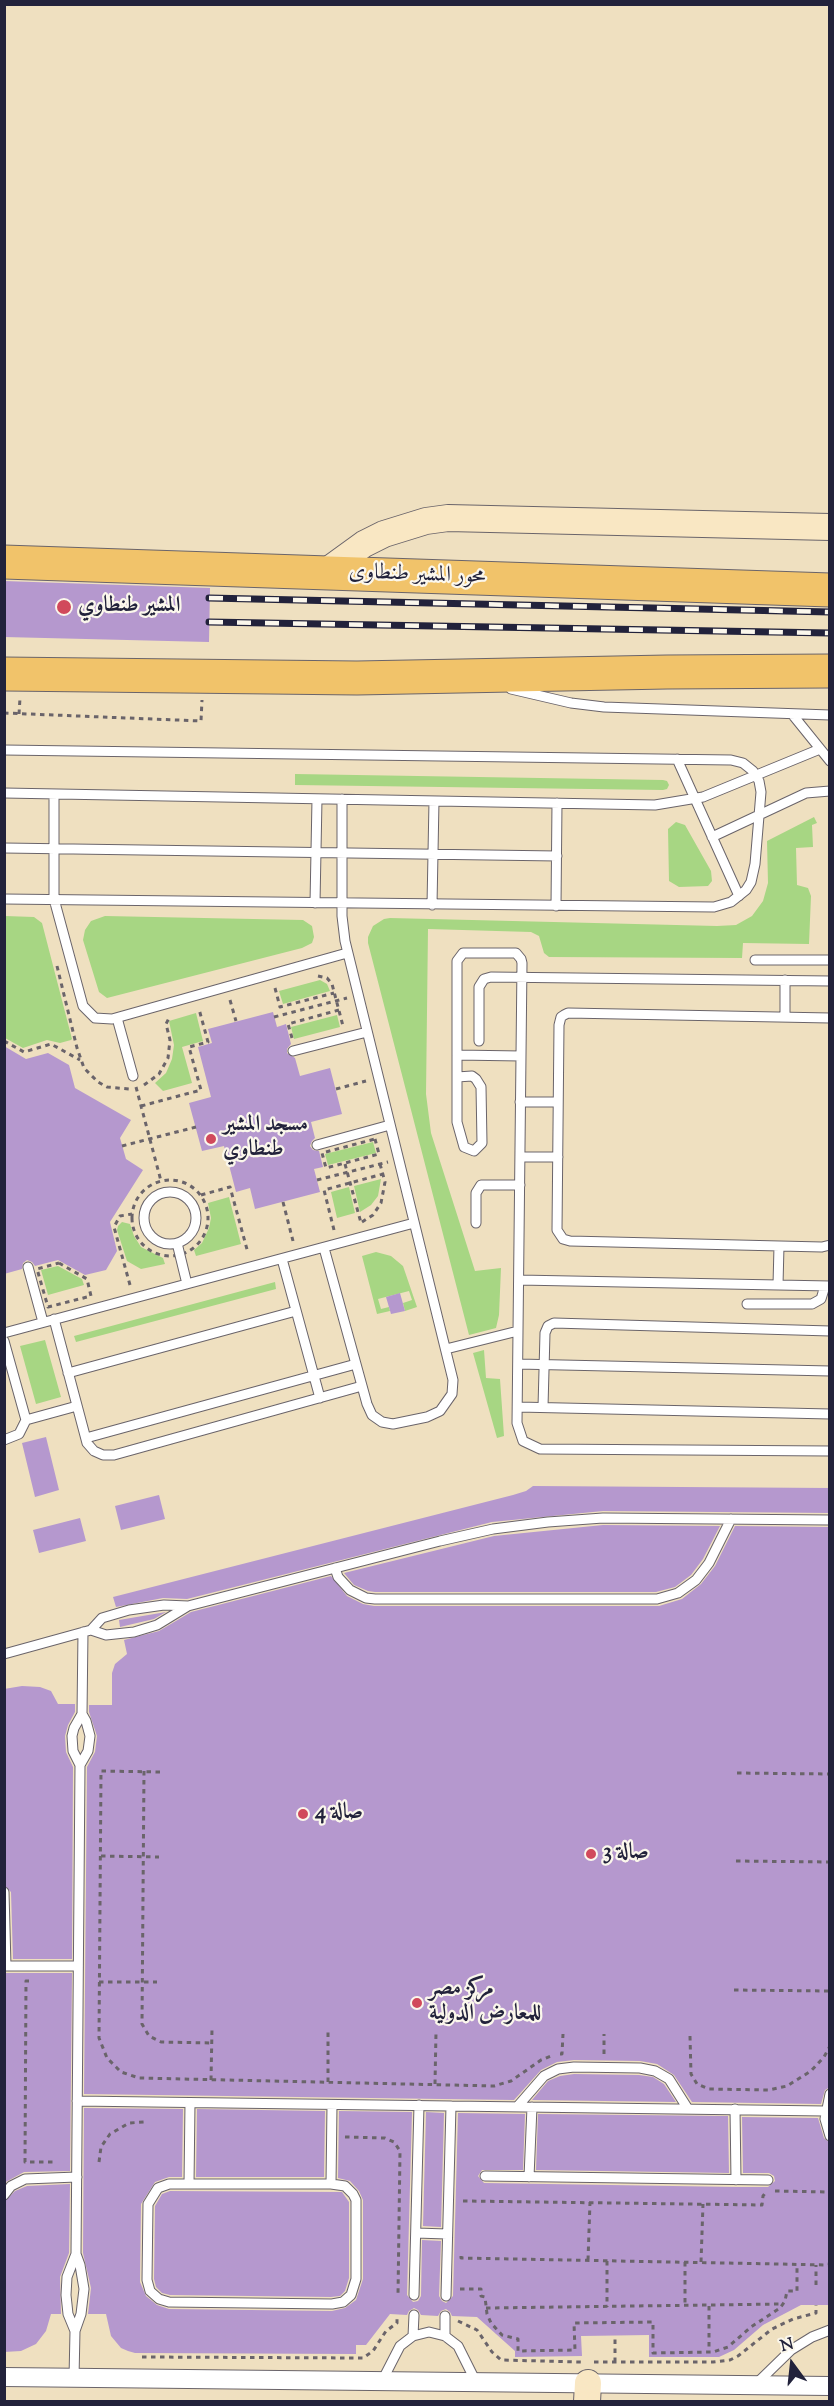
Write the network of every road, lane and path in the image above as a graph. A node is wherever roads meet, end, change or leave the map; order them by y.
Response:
1 (830, 527) edge
2 (4, 562) edge
3 (324, 573) junction
4 (830, 590) edge
5 (830, 671) edge
6 (4, 674) edge
7 (475, 676) junction
8 (202, 678) junction
9 (4, 713) edge
10 (792, 714) junction
11 (830, 715) edge
12 (820, 749) junction
13 (4, 750) edge
14 (677, 759) junction
15 (830, 761) edge
16 (757, 776) junction
17 (830, 791) edge
18 (4, 793) edge
19 (54, 794) junction
20 (317, 799) junction
21 (342, 799) junction
22 (695, 800) junction
23 (434, 801) junction
24 (557, 803) junction
25 (760, 815) junction
26 (712, 837) junction
27 (4, 848) edge
28 (54, 849) junction
29 (316, 852) junction
30 (342, 853) junction
31 (433, 854) junction
32 (557, 856) junction
33 (739, 896) junction
34 (4, 899) edge
35 (54, 899) junction
36 (315, 903) junction
37 (342, 904) junction
38 (432, 905) junction
39 (556, 906) junction
40 (347, 953) junction
41 (755, 960) dead end
42 (830, 960) edge
43 (522, 978) junction
44 (785, 980) junction
45 (830, 981) edge
46 (275, 988) dead end
47 (334, 993) dead end
48 (357, 995) junction
49 (199, 1008) dead end
50 (233, 1011) dead end
51 (274, 1017) dead end
52 (785, 1017) junction
53 (117, 1018) junction
54 (830, 1018) edge
55 (236, 1021) dead end
56 (344, 1029) dead end
57 (367, 1032) junction
58 (4, 1041) edge
59 (479, 1041) dead end
60 (293, 1047) joint
61 (457, 1055) junction
62 (520, 1056) junction
63 (80, 1060) dead end
64 (133, 1076) joint
65 (457, 1077) junction
66 (378, 1078) junction
67 (336, 1089) dead end
68 (520, 1102) junction
69 (558, 1102) junction
70 (141, 1106) junction
71 (390, 1125) junction
72 (196, 1127) dead end
73 (150, 1139) junction
74 (317, 1145) dead end
75 (122, 1146) dead end
76 (520, 1156) junction
77 (558, 1157) junction
78 (398, 1159) junction
79 (345, 1163) junction
80 (380, 1164) junction
81 (348, 1172) junction
82 (383, 1174) junction
83 (317, 1180) dead end
84 (160, 1181) junction
85 (350, 1183) junction
86 (520, 1185) junction
87 (201, 1195) junction
88 (284, 1202) dead end
89 (132, 1215) junction
90 (361, 1223) junction
91 (414, 1223) junction
92 (476, 1223) dead end
93 (355, 1225) dead end
94 (334, 1230) dead end
95 (177, 1243) junction
96 (830, 1245) edge
97 (779, 1246) junction
98 (324, 1248) junction
99 (248, 1253) dead end
100 (180, 1254) junction
101 (297, 1255) junction
102 (282, 1259) junction
103 (59, 1263) joint
104 (28, 1268) dead end
105 (519, 1280) junction
106 (187, 1284) junction
107 (130, 1285) dead end
108 (778, 1285) junction
109 (827, 1286) edge
110 (747, 1304) dead end
111 (296, 1311) junction
112 (54, 1320) junction
113 (43, 1322) junction
114 (518, 1331) junction
115 (830, 1331) edge
116 (4, 1333) edge
117 (4, 1341) edge
118 (446, 1349) junction
119 (356, 1364) junction
120 (518, 1365) junction
121 (544, 1365) junction
122 (830, 1371) edge
123 (68, 1373) junction
124 (314, 1376) junction
125 (362, 1386) junction
126 (320, 1398) junction
127 (77, 1406) junction
128 (518, 1407) junction
129 (543, 1407) junction
130 (830, 1414) edge
131 (26, 1420) junction
132 (86, 1438) junction
133 (4, 1440) edge
134 (830, 1451) edge
135 (730, 1519) junction
136 (829, 1520) edge
137 (335, 1568) junction
138 (188, 1606) junction
139 (87, 1631) junction
140 (4, 1654) edge
141 (82, 1714) junction
142 (72, 1736) junction
143 (90, 1736) junction
144 (80, 1765) junction
145 (144, 1771) junction
146 (160, 1772) dead end
147 (737, 1773) dead end
148 (830, 1774) edge
149 (100, 1856) junction
150 (143, 1857) junction
151 (159, 1857) dead end
152 (736, 1861) dead end
153 (830, 1862) edge
154 (4, 1892) edge
155 (5, 1966) edge
156 (78, 1966) junction
157 (36, 1981) dead end
158 (99, 1982) junction
159 (142, 1982) junction
160 (157, 1982) dead end
161 (734, 1990) dead end
162 (830, 1991) edge
163 (212, 2029) dead end
164 (328, 2030) dead end
165 (435, 2032) dead end
166 (562, 2034) dead end
167 (604, 2034) dead end
168 (690, 2036) dead end
169 (212, 2043) junction
170 (830, 2046) edge
171 (604, 2067) junction
172 (211, 2080) junction
173 (328, 2082) junction
174 (435, 2084) junction
175 (830, 2094) edge
176 (77, 2101) junction
177 (190, 2103) junction
178 (332, 2105) junction
179 (419, 2105) junction
180 (451, 2106) junction
181 (517, 2107) junction
182 (532, 2107) junction
183 (688, 2109) junction
184 (735, 2109) junction
185 (825, 2110) junction
186 (144, 2122) dead end
187 (830, 2136) edge
188 (332, 2137) junction
189 (56, 2162) dead end
190 (99, 2162) dead end
191 (485, 2176) dead end
192 (76, 2177) junction
193 (529, 2177) junction
194 (736, 2180) junction
195 (768, 2180) dead end
196 (189, 2184) junction
197 (331, 2184) junction
198 (830, 2192) edge
199 (4, 2195) edge
200 (590, 2202) junction
201 (703, 2204) junction
202 (462, 2212) dead end
203 (416, 2233) junction
204 (447, 2234) junction
205 (461, 2246) dead end
206 (76, 2254) junction
207 (830, 2259) edge
208 (588, 2260) junction
209 (606, 2261) junction
210 (685, 2262) junction
211 (701, 2262) junction
212 (797, 2264) junction
213 (816, 2265) junction
214 (816, 2285) dead end
215 (66, 2289) junction
216 (84, 2289) junction
217 (460, 2289) dead end
218 (398, 2295) dead end
219 (414, 2295) dead end
220 (446, 2296) dead end
221 (783, 2304) junction
222 (709, 2305) junction
223 (816, 2305) dead end
224 (685, 2306) junction
225 (607, 2307) junction
226 (486, 2308) junction
227 (398, 2315) dead end
228 (414, 2315) dead end
229 (445, 2316) dead end
230 (459, 2316) dead end
231 (615, 2322) junction
232 (615, 2327) dead end
233 (830, 2330) edge
234 (75, 2331) junction
235 (615, 2335) dead end
236 (413, 2336) junction
237 (445, 2336) junction
238 (709, 2352) junction
239 (142, 2357) dead end
240 (615, 2362) junction
241 (4, 2377) edge
242 (74, 2378) junction
243 (382, 2381) junction
244 (476, 2382) junction
245 (754, 2385) junction
246 (830, 2386) edge
247 (587, 2392) edge

1 - 3 street
2 - 3 highway, محور المشير طنطاوى
3 - 4 highway, محور المشير طنطاوى
5 - 7 highway
6 - 8 highway
7 - 8 highway
7 - 10 lane
8 - 9 path
10 - 11 lane
10 - 12 lane
12 - 15 lane
12 - 16 lane
13 - 14 lane
14 - 16 lane
14 - 22 lane
16 - 22 lane
16 - 25 lane
17 - 25 lane
18 - 19 lane
19 - 20 lane
19 - 28 lane
20 - 21 lane
20 - 29 lane
21 - 23 lane
21 - 30 lane
22 - 24 lane
22 - 26 lane
23 - 24 lane
23 - 31 lane
24 - 32 lane
25 - 26 lane
25 - 33 lane
26 - 33 lane
27 - 28 lane
28 - 29 lane
28 - 35 lane
29 - 30 lane
29 - 36 lane
30 - 31 lane
30 - 37 lane
31 - 32 lane
31 - 38 lane
32 - 39 lane
33 - 39 lane
34 - 35 lane
35 - 36 lane
35 - 53 lane
36 - 37 lane
37 - 38 lane
37 - 40 lane
38 - 39 lane
40 - 48 lane
40 - 53 lane
41 - 42 lane
43 - 44 lane
43 - 59 lane
43 - 61 lane
43 - 62 lane
44 - 45 lane
44 - 52 lane
46 - 47 path
48 - 51 path
48 - 57 lane
49 - 70 path
50 - 55 path
52 - 54 lane
52 - 69 lane
53 - 64 lane
56 - 60 path
57 - 60 lane
57 - 66 lane
58 - 63 path
61 - 62 lane
61 - 65 lane
62 - 68 lane
64 - 70 path
65 - 65 lane
66 - 67 path
66 - 71 lane
68 - 69 lane
68 - 76 lane
69 - 77 lane
70 - 73 path
71 - 74 lane
71 - 78 lane
72 - 73 path
73 - 75 path
73 - 84 path
76 - 77 lane
76 - 86 lane
77 - 97 lane
78 - 80 path
78 - 91 lane
79 - 79 path
79 - 81 path
80 - 81 path
80 - 82 path
81 - 83 path
81 - 85 path
82 - 85 path
82 - 90 path
84 - 87 path
84 - 89 path
85 - 90 path
85 - 94 path
86 - 92 lane
86 - 105 lane
87 - 99 path
87 - 100 path
88 - 101 path
89 - 100 path
89 - 107 path
90 - 93 path
91 - 98 lane
91 - 118 lane
95 - 95 lane
95 - 100 lane
96 - 97 lane
97 - 108 lane
98 - 101 lane
98 - 119 lane
100 - 106 lane
101 - 102 lane
102 - 106 lane
102 - 111 lane
103 - 103 path
104 - 113 lane
105 - 108 lane
105 - 114 lane
106 - 112 lane
108 - 109 lane
109 - 110 lane
111 - 123 lane
111 - 124 lane
112 - 113 lane
112 - 123 lane
113 - 116 lane
114 - 118 lane
114 - 120 lane
115 - 121 lane
117 - 131 lane
118 - 125 lane
119 - 124 lane
119 - 125 lane
120 - 121 lane
120 - 128 lane
121 - 122 lane
121 - 129 lane
123 - 127 lane
124 - 126 lane
124 - 132 lane
125 - 126 lane
126 - 132 lane
127 - 131 lane
127 - 132 lane
128 - 129 lane
128 - 134 lane
129 - 130 lane
131 - 133 lane
135 - 136 lane
135 - 137 lane
135 - 137 lane
137 - 138 lane
138 - 139 lane
138 - 139 lane
139 - 140 lane
139 - 141 lane
141 - 142 lane
141 - 143 lane
142 - 143 lane
142 - 144 lane
143 - 144 lane
144 - 156 lane
145 - 146 path
145 - 149 path
145 - 150 path
147 - 148 path
149 - 150 path
149 - 158 path
150 - 151 path
150 - 159 path
152 - 153 path
154 - 155 lane
155 - 156 lane
156 - 176 lane
157 - 189 path
158 - 159 path
158 - 172 path
159 - 160 path
159 - 169 path
161 - 162 path
163 - 169 path
164 - 173 path
165 - 174 path
166 - 174 path
167 - 171 path
168 - 170 path
169 - 172 path
171 - 181 lane
171 - 183 lane
172 - 173 path
173 - 174 path
175 - 185 lane
176 - 177 lane
176 - 192 lane
177 - 178 lane
177 - 196 lane
178 - 179 lane
178 - 188 lane
179 - 180 lane
179 - 203 lane
180 - 181 lane
180 - 204 lane
181 - 182 lane
182 - 183 lane
182 - 193 lane
183 - 184 lane
184 - 185 lane
184 - 194 lane
185 - 187 lane
186 - 190 path
188 - 197 lane
188 - 218 path
191 - 193 lane
192 - 199 lane
192 - 206 lane
193 - 194 lane
194 - 195 lane
196 - 197 lane
196 - 197 lane
198 - 201 path
200 - 201 path
200 - 202 path
200 - 208 path
201 - 211 path
203 - 204 lane
203 - 219 lane
204 - 220 lane
205 - 208 path
206 - 215 lane
206 - 216 lane
207 - 213 path
208 - 209 path
209 - 210 path
209 - 225 path
210 - 211 path
210 - 224 path
211 - 212 path
212 - 213 path
212 - 221 path
213 - 214 path
215 - 216 lane
215 - 234 lane
216 - 234 lane
217 - 226 path
221 - 222 path
221 - 238 path
222 - 224 path
222 - 238 path
223 - 240 path
224 - 225 path
225 - 226 path
226 - 231 path
227 - 239 path
228 - 236 lane
229 - 237 lane
230 - 240 path
231 - 232 path
231 - 238 path
233 - 245 lane
234 - 242 lane
235 - 240 path
236 - 237 lane
236 - 243 lane
237 - 244 lane
241 - 242 street
242 - 243 street
243 - 244 street
244 - 247 street
245 - 246 street
245 - 247 street

